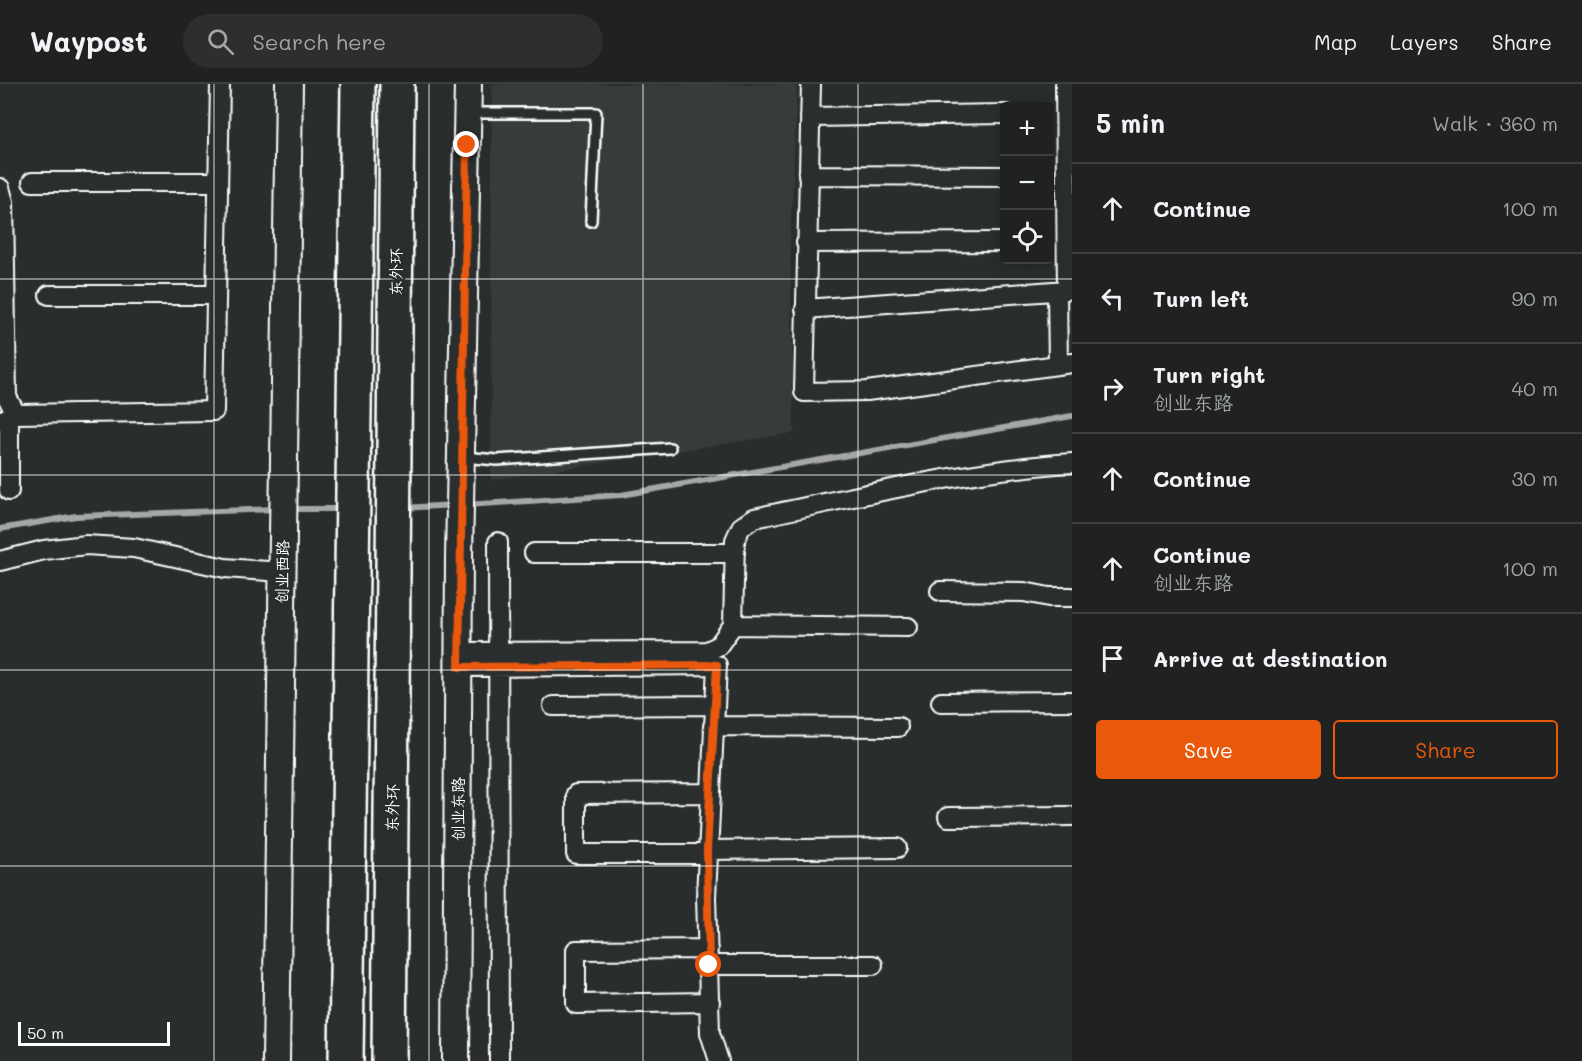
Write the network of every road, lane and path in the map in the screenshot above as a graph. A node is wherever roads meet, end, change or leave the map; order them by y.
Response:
1 (220, 84) edge
2 (289, 84) edge
3 (358, 84) edge
4 (397, 84) edge
5 (468, 84) edge
6 (811, 84) edge
7 (1065, 84) edge
8 (467, 113) junction
9 (1062, 113) edge
10 (1000, 114) edge
11 (810, 117) junction
12 (1063, 170) edge
13 (808, 175) junction
14 (1000, 176) edge
15 (32, 182) dead end
16 (218, 182) junction
17 (0, 188) edge
18 (591, 221) dead end
19 (1000, 242) edge
20 (1058, 242) edge
21 (806, 243) junction
22 (1069, 274) edge
23 (1057, 291) junction
24 (49, 295) dead end
25 (216, 295) junction
26 (3, 297) edge
27 (805, 309) junction
28 (1065, 364) edge
29 (8, 417) edge
30 (670, 448) dead end
31 (461, 459) junction
32 (1072, 463) edge
33 (9, 491) dead end
34 (498, 542) dead end
35 (735, 553) junction
36 (534, 554) dead end
37 (0, 561) edge
38 (282, 572) junction
39 (940, 591) dead end
40 (1072, 597) edge
41 (733, 626) junction
42 (908, 627) dead end
43 (718, 646) junction
44 (459, 659) junction
45 (498, 659) junction
46 (717, 665) junction
47 (1072, 701) edge
48 (941, 702) dead end
49 (714, 705) junction
50 (553, 706) dead end
51 (713, 726) junction
52 (898, 727) dead end
53 (710, 793) junction
54 (1072, 816) edge
55 (948, 817) dead end
56 (897, 848) dead end
57 (707, 852) junction
58 (708, 957) junction
59 (873, 965) dead end
60 (710, 1002) junction
61 (276, 1061) edge
62 (346, 1061) edge
63 (389, 1061) edge
64 (456, 1061) edge
65 (499, 1061) edge
66 (719, 1061) edge

1 - 16 street
2 - 38 street, 创业西路
3 - 62 highway
4 - 63 highway, 东外环
5 - 8 street
6 - 11 street
7 - 9 street
8 - 18 lane
8 - 31 street
9 - 12 street
10 - 11 street
11 - 13 street
12 - 20 street
13 - 14 street
13 - 21 street
15 - 16 street
16 - 25 street
17 - 26 street
19 - 21 street
20 - 22 street
21 - 27 street
22 - 23 street
23 - 27 street
23 - 28 street
24 - 25 street
25 - 29 street
26 - 29 street
27 - 28 street
29 - 33 street
30 - 31 lane
31 - 44 street, 创业东路
32 - 35 street
34 - 45 street
35 - 36 street
35 - 41 street
37 - 38 street
38 - 61 street, 创业西路
39 - 40 street
41 - 42 street
41 - 43 street
43 - 45 street
43 - 46 street
44 - 45 street
44 - 64 street, 创业东路
45 - 46 street
45 - 65 street
46 - 49 street
47 - 48 street
49 - 50 street
49 - 51 street
51 - 52 street
51 - 53 street
53 - 57 street
53 - 57 street
54 - 55 street
56 - 57 street
57 - 58 street
58 - 59 street
58 - 60 street
58 - 60 street
60 - 66 street

